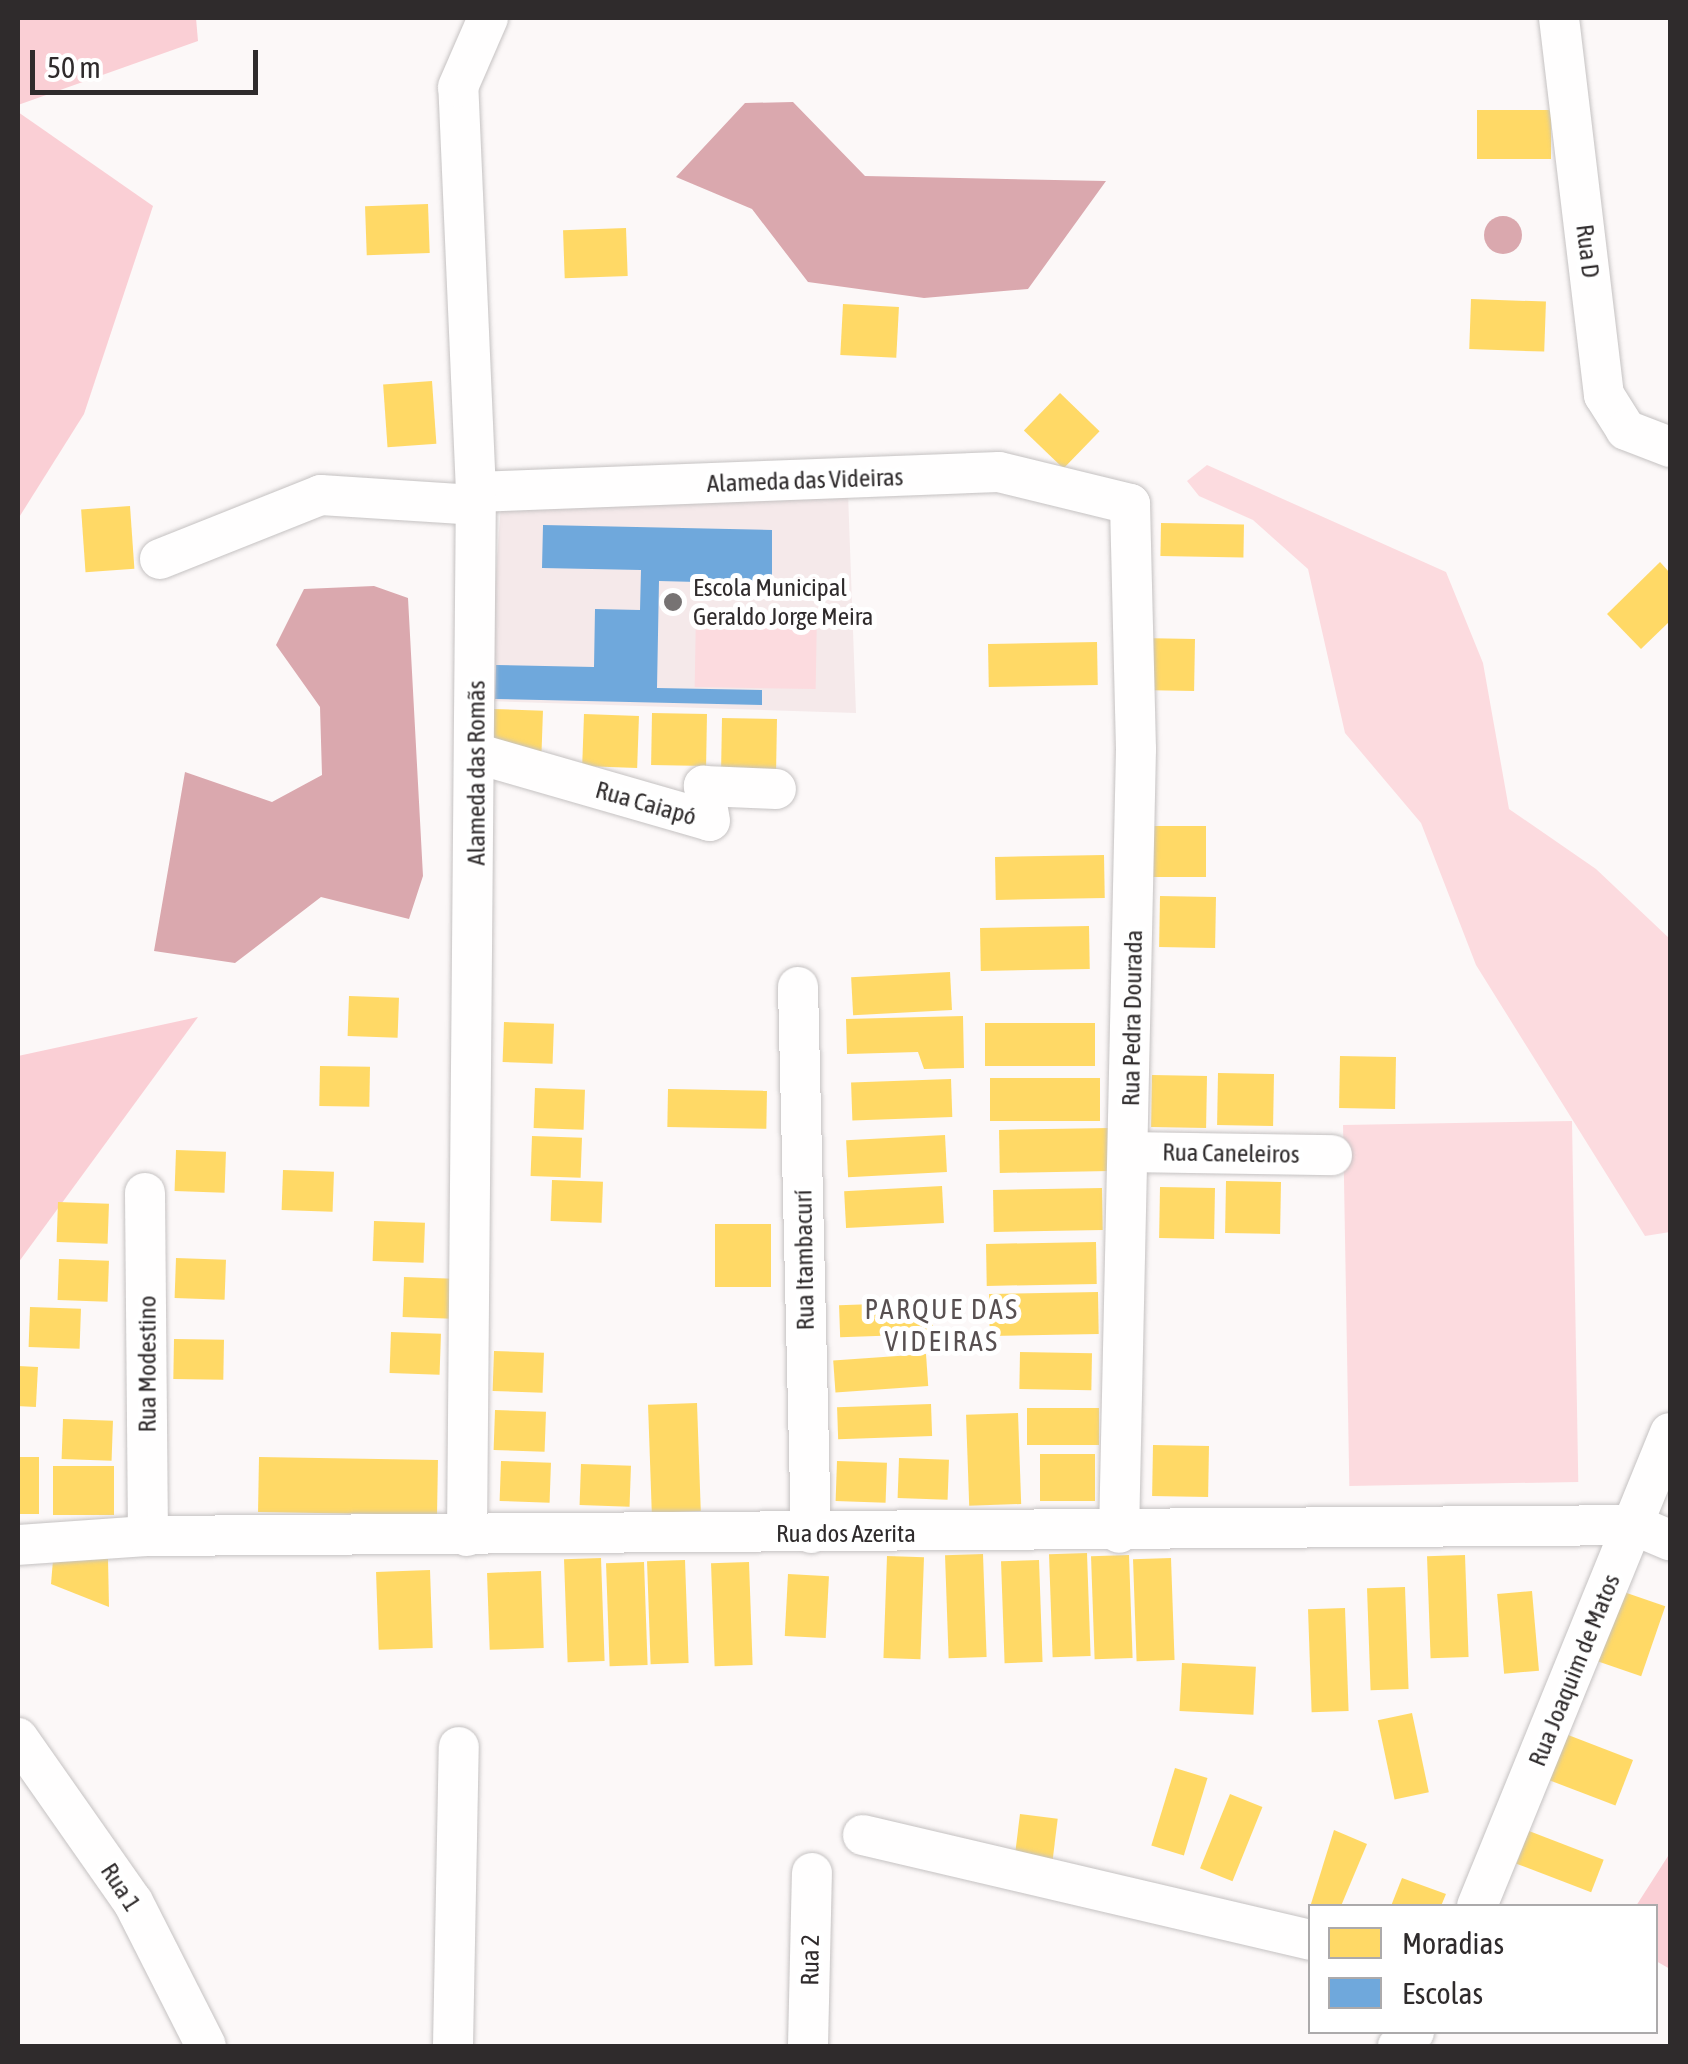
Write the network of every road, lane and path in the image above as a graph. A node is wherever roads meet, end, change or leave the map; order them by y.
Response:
1 (488, 18) edge
2 (1559, 18) edge
3 (1670, 447) edge
4 (475, 499) junction
5 (1130, 504) joint
6 (160, 559) dead end
7 (478, 754) junction
8 (776, 789) dead end
9 (798, 987) dead end
10 (1130, 1152) junction
11 (1332, 1155) dead end
12 (145, 1193) dead end
13 (1670, 1433) edge
14 (1634, 1525) junction
15 (810, 1533) junction
16 (1119, 1533) junction
17 (148, 1536) junction
18 (467, 1536) junction
19 (1670, 1540) edge
20 (18, 1546) edge
21 (18, 1738) edge
22 (459, 1746) dead end
23 (862, 1835) dead end
24 (812, 1874) dead end
25 (1478, 1904) edge
26 (1308, 1940) edge
27 (206, 2046) edge
28 (453, 2046) edge
29 (808, 2046) edge

1 - 4 street, Alameda das Romãs
2 - 3 street, Rua D
4 - 5 street, Alameda das Videiras
4 - 6 street, Alameda das Videiras
4 - 7 street, Alameda das Romãs
5 - 10 street, Rua Pedra Dourada
7 - 8 street, Rua Caiapó
7 - 18 street, Alameda das Romãs
9 - 15 street, Rua Itambacurí
10 - 11 street, Rua Caneleiros
10 - 16 street, Rua Pedra Dourada
12 - 17 street, Rua Modestino
13 - 14 street, Rua Joaquim de Matos
14 - 16 street, Rua dos Azerita
14 - 19 street, Rua dos Azerita
14 - 25 street, Rua Joaquim de Matos
15 - 16 street, Rua dos Azerita
15 - 18 street, Rua dos Azerita
17 - 18 street, Rua dos Azerita
17 - 20 street, Rua dos Azerita
21 - 27 street, Rua 1
22 - 28 street
23 - 26 street
24 - 29 street, Rua 2

